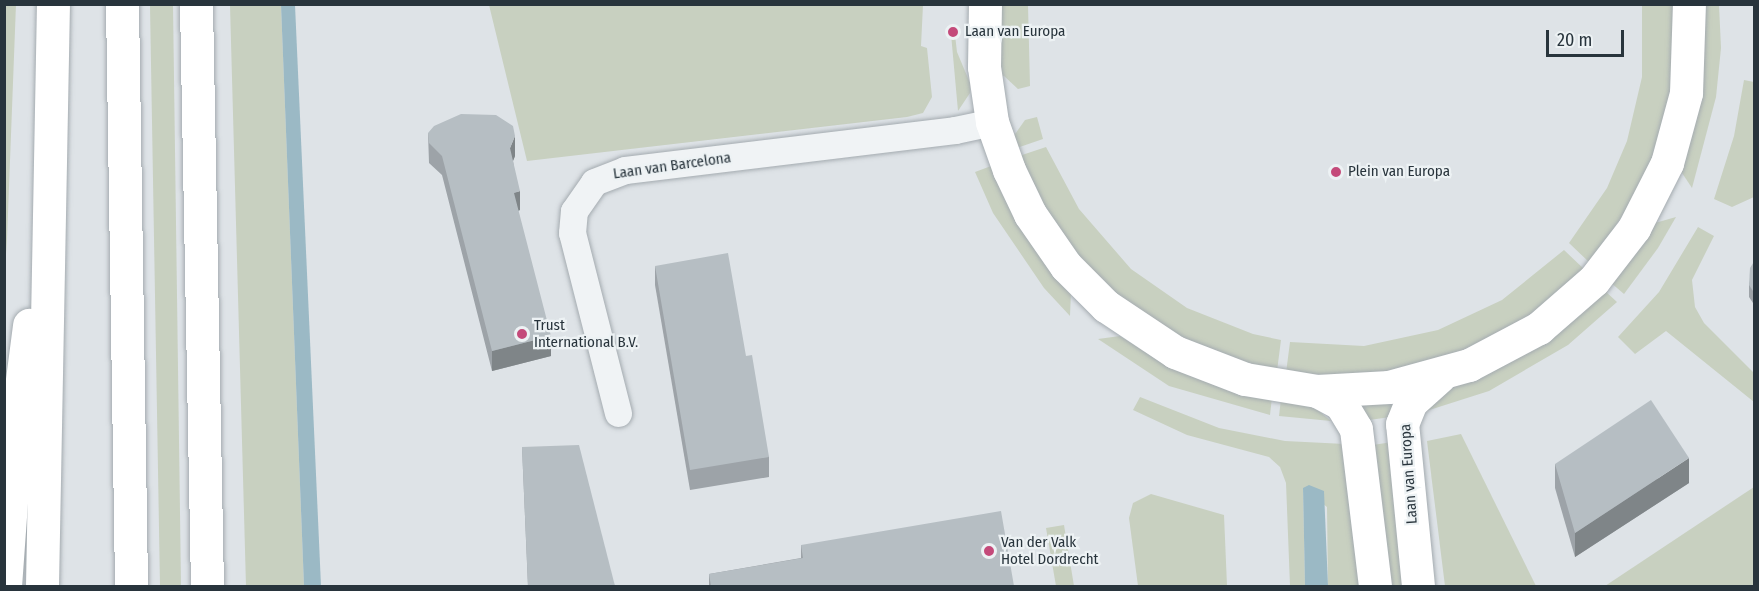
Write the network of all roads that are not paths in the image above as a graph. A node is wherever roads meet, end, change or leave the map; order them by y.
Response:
1 (53, 4) edge
2 (123, 4) edge
3 (196, 4) edge
4 (985, 4) edge
5 (1689, 4) edge
6 (992, 122) junction
7 (50, 163) junction
8 (1440, 375) junction
9 (1317, 390) junction
10 (618, 413) dead end
11 (5, 586) edge
12 (42, 586) edge
13 (131, 586) edge
14 (207, 586) edge
15 (1375, 586) edge
16 (1418, 586) edge

1 - 7 main road
2 - 13 main road
3 - 14 main road
4 - 6 main road, Laan van Europa
5 - 8 main road, Laan van Europa
6 - 9 main road, Laan van Europa
6 - 10 street, Laan van Barcelona
7 - 11 main road
7 - 12 main road
8 - 9 main road, Laan van Europa
8 - 16 main road, Laan van Europa
9 - 15 main road, Laan van Europa

